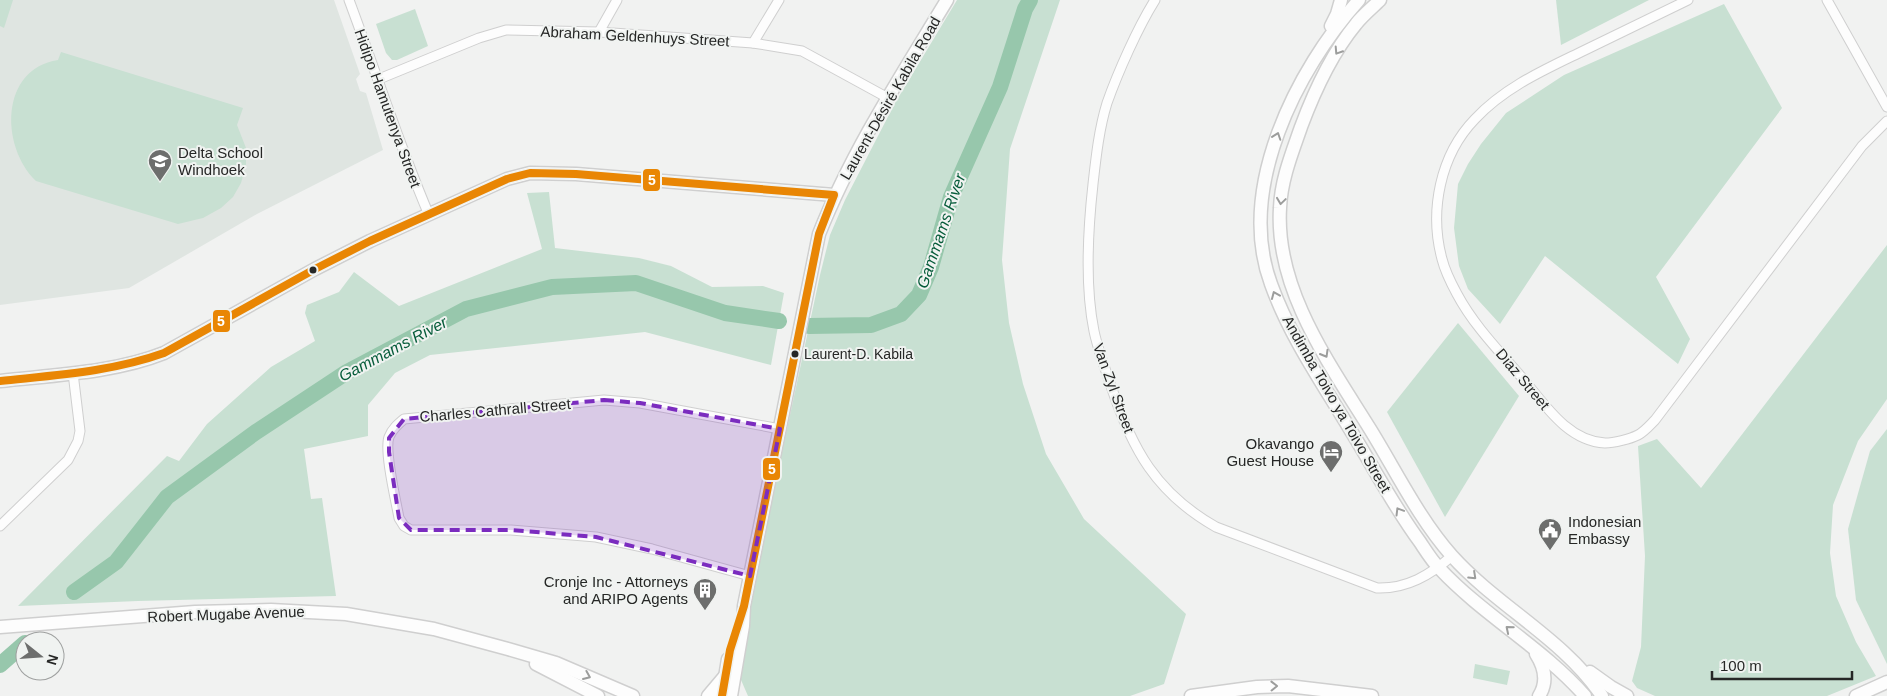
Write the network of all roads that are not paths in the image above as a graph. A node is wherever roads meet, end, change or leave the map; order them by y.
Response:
1 (349, 0) edge
2 (618, 0) edge
3 (779, 0) edge
4 (947, 0) edge
5 (1155, 0) edge
6 (1341, 0) edge
7 (1359, 0) edge
8 (1371, 0) edge
9 (1380, 0) edge
10 (1688, 0) edge
11 (1828, 0) edge
12 (1356, 24) junction
13 (599, 32) junction
14 (753, 43) junction
15 (1303, 76) junction
16 (379, 80) junction
17 (888, 98) junction
18 (1887, 107) edge
19 (1887, 121) edge
20 (834, 195) junction
21 (429, 215) junction
22 (73, 373) junction
23 (0, 381) edge
24 (780, 429) junction
25 (0, 526) edge
26 (1452, 556) junction
27 (1439, 568) junction
28 (750, 576) junction
29 (0, 627) edge
30 (1532, 648) junction
31 (508, 649) junction
32 (1560, 649) junction
33 (729, 675) junction
34 (1887, 682) edge
35 (598, 696) edge
36 (633, 696) edge
37 (708, 696) edge
38 (722, 696) edge
39 (731, 696) edge
40 (739, 696) edge
41 (1191, 696) edge
42 (1372, 696) edge
43 (1539, 696) edge
44 (1585, 696) edge
45 (1602, 696) edge
46 (1628, 696) edge
47 (1856, 696) edge

1 - 16 street, Hidipo Hamutenya Street
2 - 13 street
3 - 14 street
4 - 17 street, Laurent-Désiré Kabila Road
5 - 27 street, Van Zyl Street
6 - 15 street
7 - 15 street, Andimba Toivo ya Toivo Street
8 - 12 street, Andimba Toivo ya Toivo Street
9 - 12 street, Andimba Toivo ya Toivo Street
10 - 19 street, Diaz Street
11 - 18 street
12 -> 26 street, Andimba Toivo ya Toivo Street
13 - 14 street, Abraham Geldenhuys Street
13 - 16 street, Abraham Geldenhuys Street
14 - 17 street, Abraham Geldenhuys Street
27 -> 15 street, Andimba Toivo ya Toivo Street
16 - 21 street, Hidipo Hamutenya Street
17 - 20 street, Laurent-Désiré Kabila Road
20 - 21 street
20 - 24 street, Laurent-Désiré Kabila Road
21 - 22 street
22 - 23 street
22 - 25 street
24 - 28 street, Laurent-Désiré Kabila Road
24 - 28 street, Charles Cathrall Street
26 - 27 street, Van Zyl Street
26 -> 32 street, Andimba Toivo ya Toivo Street
30 -> 27 street, Andimba Toivo ya Toivo Street
28 - 33 street, Laurent-Désiré Kabila Road
29 - 31 street, Robert Mugabe Avenue
30 - 43 street
30 - 44 street, Andimba Toivo ya Toivo Street
31 - 35 street, Robert Mugabe Avenue
31 -> 36 street, Robert Mugabe Avenue
32 - 45 street, Andimba Toivo ya Toivo Street
32 - 46 street
33 - 37 street
33 - 38 street, Laurent-Désiré Kabila Road
33 - 39 street, Laurent-Désiré Kabila Road
33 - 40 street
34 - 47 street
41 -> 42 street

